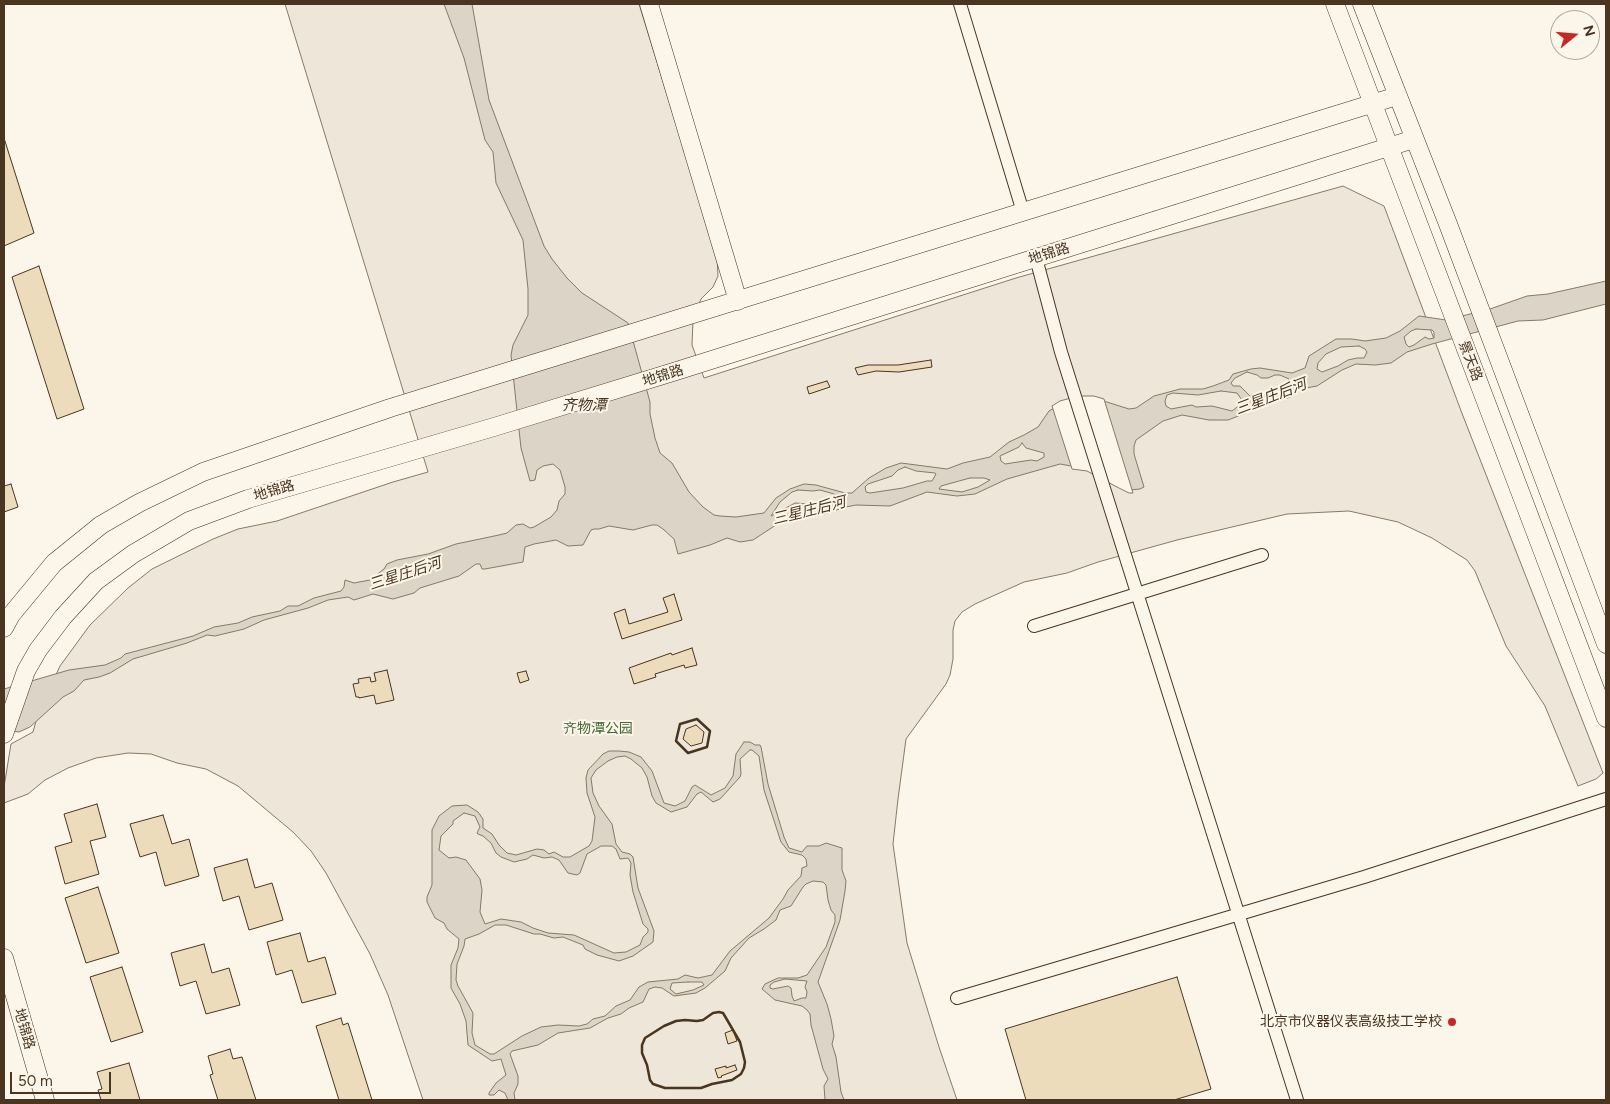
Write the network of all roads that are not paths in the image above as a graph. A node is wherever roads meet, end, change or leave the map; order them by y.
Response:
1 (650, 4) edge
2 (960, 4) edge
3 (1335, 4) edge
4 (1362, 4) edge
5 (1397, 96) junction
6 (1373, 103) junction
7 (1414, 139) junction
8 (1390, 147) junction
9 (1023, 212) junction
10 (1036, 258) junction
11 (738, 301) junction
12 (1262, 555) dead end
13 (1138, 594) junction
14 (1034, 626) dead end
15 (4, 628) edge
16 (1606, 644) edge
17 (1606, 718) edge
18 (4, 734) edge
19 (1606, 799) edge
20 (1238, 914) junction
21 (4, 958) edge
22 (957, 998) dead end
23 (45, 1100) edge
24 (1297, 1100) edge

1 - 11 street
2 - 9 street
3 - 6 street, 景天路
4 - 5 street, 景天路
5 - 6 street
5 - 7 street, 景天路
6 - 8 street, 景天路
6 - 9 street
7 - 8 street, 地锦路
7 - 16 street, 景天路
8 - 10 street, 地锦路
8 - 17 street, 景天路
9 - 11 street
10 - 13 street
10 - 18 street, 地锦路
11 - 15 street
12 - 13 street
13 - 14 street
13 - 20 street
19 - 20 street
20 - 22 street
20 - 24 street
21 - 23 street, 地锦路

